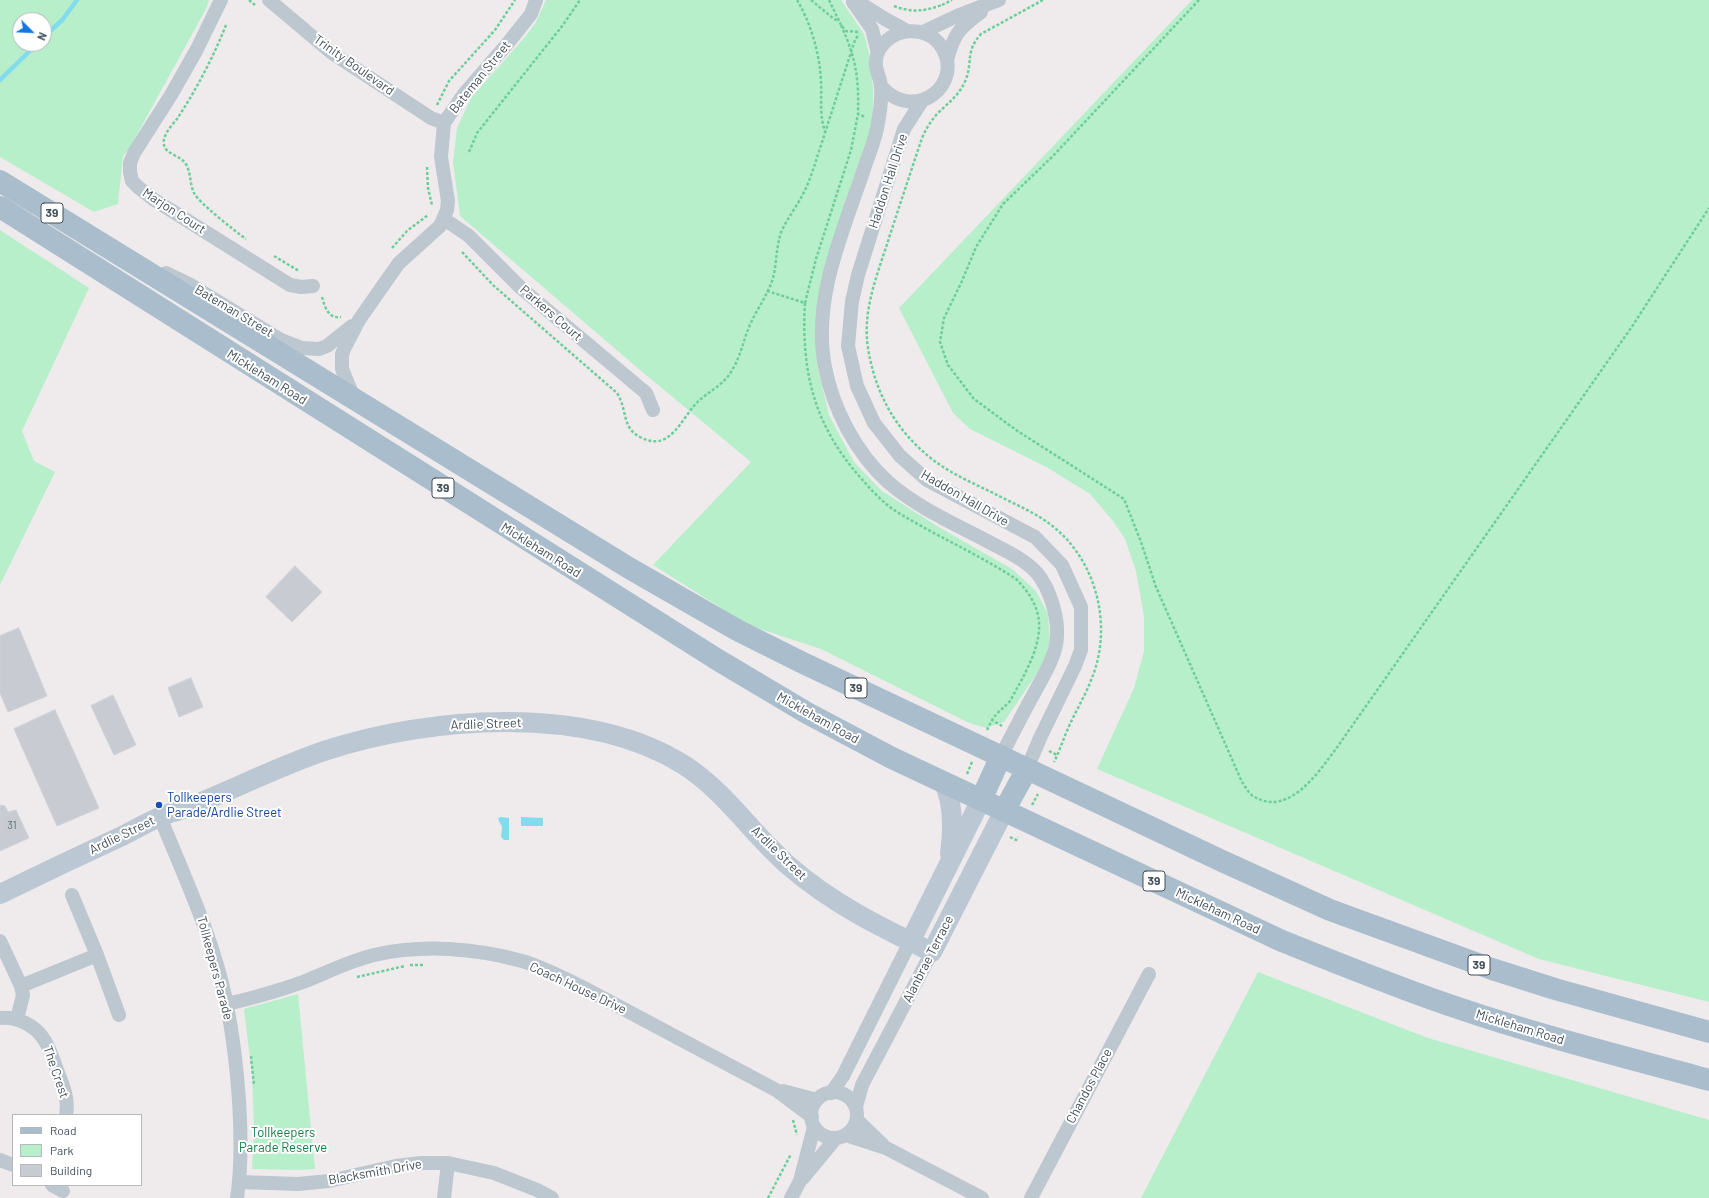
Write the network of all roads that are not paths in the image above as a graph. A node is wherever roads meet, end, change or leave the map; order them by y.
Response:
1 (221, 0) edge
2 (269, 0) edge
3 (536, 0) edge
4 (852, 0) edge
5 (855, 0) edge
6 (998, 1) edge
7 (907, 31) junction
8 (923, 32) junction
9 (878, 53) junction
10 (947, 60) junction
11 (881, 86) junction
12 (922, 101) junction
13 (438, 121) junction
14 (0, 181) edge
15 (0, 208) edge
16 (444, 219) junction
17 (104, 246) junction
18 (313, 286) road end
19 (359, 320) junction
20 (354, 399) junction
21 (653, 410) dead end
22 (1001, 756) junction
23 (1027, 769) junction
24 (944, 782) junction
25 (981, 800) junction
26 (1004, 812) junction
27 (160, 817) junction
28 (949, 862) junction
29 (0, 894) edge
30 (72, 895) dead end
31 (0, 941) edge
32 (910, 942) junction
33 (932, 952) junction
34 (97, 955) junction
35 (1149, 974) dead end
36 (21, 986) junction
37 (227, 1004) junction
38 (119, 1015) dead end
39 (0, 1018) edge
40 (17, 1019) junction
41 (1709, 1032) edge
42 (1709, 1080) edge
43 (776, 1090) junction
44 (831, 1093) junction
45 (817, 1100) junction
46 (66, 1114) edge
47 (856, 1114) junction
48 (813, 1122) junction
49 (841, 1137) junction
50 (886, 1148) junction
51 (0, 1160) edge
52 (448, 1163) junction
53 (12, 1165) edge
54 (800, 1181) junction
55 (239, 1182) junction
56 (237, 1198) edge
57 (444, 1198) edge
58 (552, 1198) edge
59 (791, 1198) edge
60 (982, 1198) edge
61 (1030, 1198) edge

1 - 18 street, Marjon Court
2 - 13 street, Trinity Boulevard
3 - 13 street, Bateman Street
4 - 9 street
5 - 7 street
6 - 8 street
6 - 10 street
7 - 8 street
7 - 9 street
8 - 10 street
9 - 11 street
10 - 12 street
11 - 12 street
11 - 22 street, Haddon Hall Drive
12 - 23 street, Haddon Hall Drive
13 - 16 street, Bateman Street
14 - 17 main road, Mickleham Road / 39
15 - 24 main road, Mickleham Road / 39
16 - 19 street, Bateman Street
16 - 21 street, Parkers Court
17 - 19 street, Bateman Street
17 - 20 main road, Mickleham Road / 39
19 - 20 street, Bateman Street
20 - 22 main road, Mickleham Road / 39
22 - 23 main road, Mickleham Road / 39
22 - 25 main road
23 - 26 main road
23 - 41 main road, Mickleham Road / 39
24 - 25 main road, Mickleham Road / 39
24 - 28 street
25 - 26 main road, Mickleham Road / 39
25 - 28 street, Alanbrae Terrace
26 - 33 street, Alanbrae Terrace
26 - 42 main road, Mickleham Road / 39
27 - 29 street, Ardlie Street
27 - 32 street, Ardlie Street
27 - 37 street, Tollkeepers Parade
28 - 32 street, Alanbrae Terrace
30 - 34 street
31 - 36 street
32 - 33 street, Ardlie Street
32 - 44 street, Alanbrae Terrace
33 - 47 street, Alanbrae Terrace
34 - 36 street
34 - 38 street
35 - 61 street, Chandos Place
36 - 40 street
37 - 43 street, Coach House Drive
37 - 55 street, Tollkeepers Parade
39 - 40 street, The Crest
40 - 46 street, The Crest
43 - 45 street, Coach House Drive
43 - 48 street, Coach House Drive
44 - 45 street
44 - 47 street
45 - 48 street
47 - 49 street
47 - 50 street
48 - 49 street
48 - 54 street
49 - 50 street
49 - 54 street
50 - 60 street
51 - 53 street
52 - 55 street, Blacksmith Drive
52 - 57 street
52 - 58 street, Blacksmith Drive
54 - 59 street
55 - 56 street, Tollkeepers Parade

